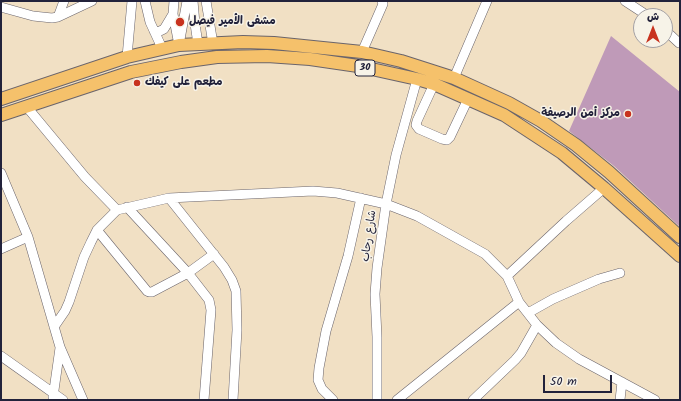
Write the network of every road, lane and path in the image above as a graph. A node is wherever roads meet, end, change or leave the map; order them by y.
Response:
1 (64, 1) edge
2 (92, 1) edge
3 (132, 1) edge
4 (145, 1) edge
5 (174, 1) edge
6 (187, 1) edge
7 (193, 1) edge
8 (206, 1) edge
9 (382, 1) edge
10 (487, 1) edge
11 (625, 1) edge
12 (1, 7) edge
13 (636, 8) edge
14 (173, 14) junction
15 (58, 17) junction
16 (154, 31) junction
17 (198, 44) junction
18 (213, 44) junction
19 (179, 45) junction
20 (162, 48) junction
21 (362, 52) junction
22 (127, 57) junction
23 (182, 62) junction
24 (454, 78) junction
25 (417, 79) junction
26 (434, 84) junction
27 (1, 99) edge
28 (468, 99) junction
29 (26, 106) junction
30 (1, 115) edge
31 (1, 173) edge
32 (604, 188) junction
33 (169, 198) junction
34 (361, 198) junction
35 (386, 204) junction
36 (127, 207) junction
37 (117, 210) junction
38 (656, 215) junction
39 (646, 226) junction
40 (97, 230) junction
41 (28, 237) junction
42 (680, 237) edge
43 (1, 249) edge
44 (214, 254) junction
45 (680, 256) edge
46 (188, 273) junction
47 (620, 273) dead end
48 (507, 276) junction
49 (519, 302) junction
50 (528, 313) junction
51 (537, 325) junction
52 (54, 327) junction
53 (60, 347) junction
54 (1, 356) edge
55 (622, 382) junction
56 (53, 396) edge
57 (63, 400) edge
58 (83, 400) edge
59 (204, 400) edge
60 (233, 400) edge
61 (333, 400) edge
62 (377, 400) edge
63 (396, 400) edge
64 (473, 400) edge
65 (620, 400) edge
66 (655, 400) edge

1 - 15 street
2 - 15 street
3 - 22 street
4 - 16 street
5 - 14 street
6 - 19 street
7 - 17 street
8 - 18 street
9 - 21 street
10 - 24 street
11 - 13 street
12 - 15 street
14 - 16 street
14 - 19 street
16 - 20 street
17 - 18 main road, 30
17 - 19 main road, 30
18 - 21 main road, 30
19 - 20 main road, 30
19 - 23 main road
20 - 22 main road, 30
21 - 24 main road, 30
22 - 27 main road, 30
23 - 25 main road, 30
23 - 29 main road, 30
24 - 38 main road, 30
25 - 26 main road, 30
25 - 35 street, شارع رحاب
26 - 28 main road, 30
26 - 28 street
28 - 32 main road, 30
29 - 30 main road, 30
29 - 37 street
31 - 41 street
32 - 39 main road, 30
32 - 48 street
33 - 34 street
33 - 36 street
33 - 44 street
34 - 35 street
34 - 61 street
35 - 48 street
35 - 62 street, شارع رحاب
36 - 37 street
36 - 46 street
37 - 40 street
38 - 39 main road
38 - 42 main road, 30
39 - 45 main road, 30
40 - 46 street
40 - 52 street
41 - 43 street
41 - 52 street
44 - 46 street
44 - 60 street
46 - 59 street
47 - 50 street
48 - 49 street
49 - 50 street
49 - 63 street
50 - 51 street
51 - 55 street
51 - 64 street
52 - 53 street
53 - 56 street
53 - 58 street
54 - 56 street
55 - 65 street
55 - 66 street
56 - 57 street

